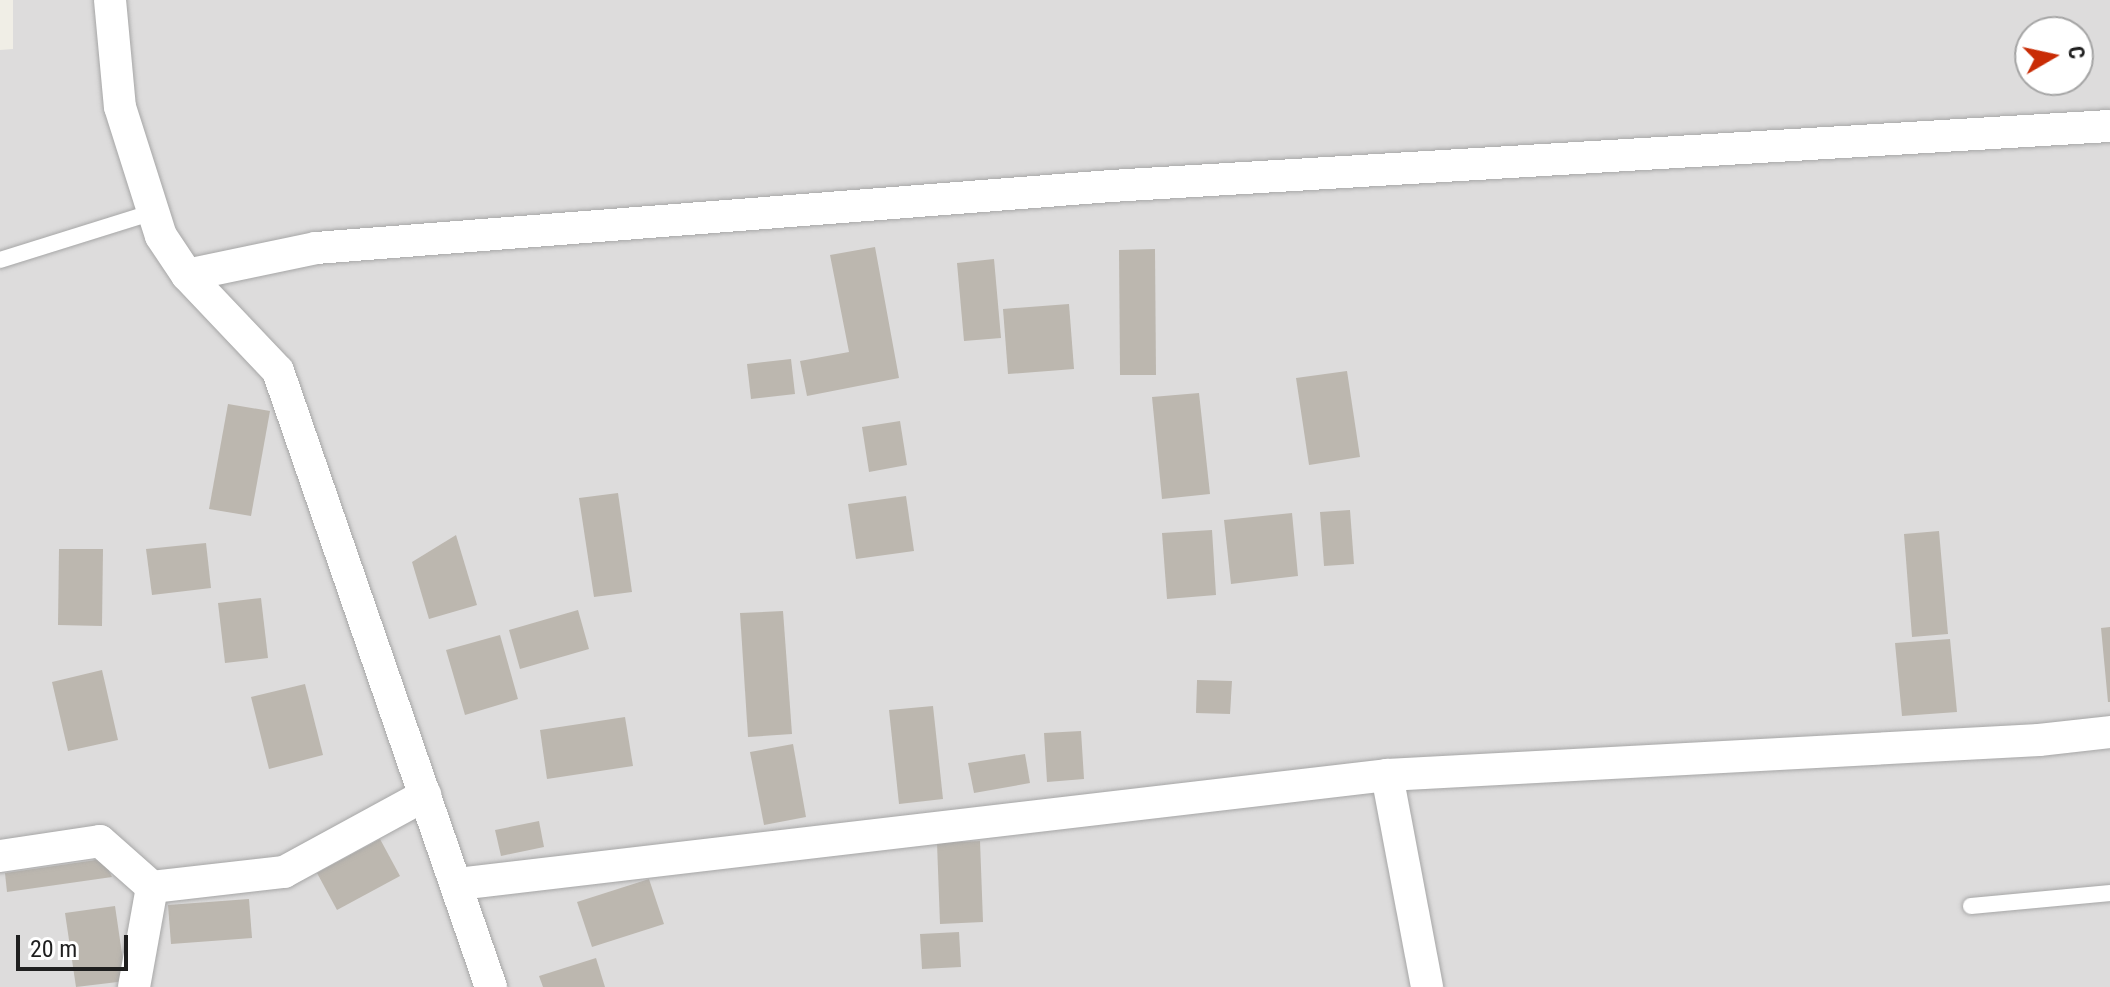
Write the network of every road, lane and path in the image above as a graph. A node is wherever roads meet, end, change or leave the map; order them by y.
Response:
1 (110, 0) edge
2 (2110, 126) edge
3 (153, 212) junction
4 (0, 260) edge
5 (187, 275) junction
6 (2110, 732) edge
7 (1387, 775) junction
8 (425, 795) junction
9 (0, 856) edge
10 (458, 884) junction
11 (152, 887) junction
12 (2110, 893) edge
13 (1971, 906) dead end
14 (134, 987) edge
15 (491, 987) edge
16 (1427, 987) edge

1 - 3 street
2 - 5 street
3 - 4 lane
3 - 5 street
5 - 8 street
6 - 7 street
7 - 10 street
7 - 16 street
8 - 10 street
8 - 11 street
9 - 11 street
10 - 15 street
11 - 14 street
12 - 13 lane

